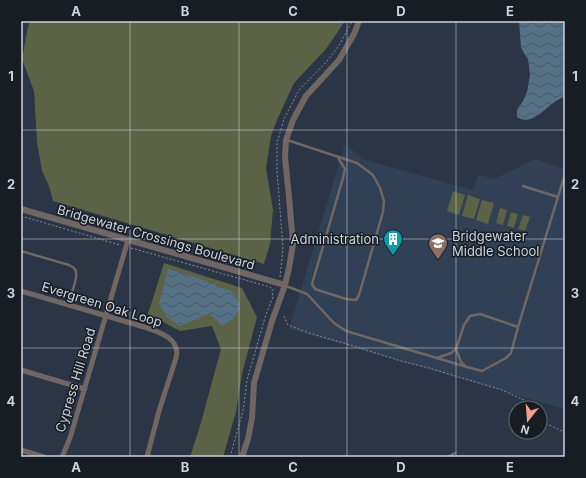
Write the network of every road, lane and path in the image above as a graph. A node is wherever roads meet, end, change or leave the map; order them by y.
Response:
1 (352, 21) edge
2 (359, 21) edge
3 (286, 140) junction
4 (337, 156) junction
5 (565, 174) edge
6 (523, 186) dead end
7 (558, 197) junction
8 (21, 209) edge
9 (21, 216) edge
10 (128, 240) junction
11 (123, 245) dead end
12 (130, 248) dead end
13 (21, 251) edge
14 (278, 283) junction
15 (285, 285) junction
16 (272, 290) junction
17 (21, 291) edge
18 (68, 304) junction
19 (106, 315) junction
20 (284, 316) dead end
21 (518, 327) junction
22 (456, 349) junction
23 (437, 358) junction
24 (467, 368) junction
25 (21, 370) edge
26 (85, 389) junction
27 (524, 400) edge
28 (548, 424) edge
29 (565, 432) edge
30 (21, 450) edge
31 (455, 453) dead end
32 (44, 457) edge
33 (62, 457) edge
34 (147, 457) edge
35 (230, 457) edge
36 (242, 457) edge
37 (448, 457) edge

1 - 14 path
2 - 3 street
3 - 4 lane
3 - 15 street
4 - 4 lane
5 - 7 lane
6 - 7 lane
7 - 21 lane
8 - 10 street, Bridgewater Crossings Boulevard
9 - 11 path
10 - 14 street, Bridgewater Crossings Boulevard
10 - 19 street, Cypress Hill Road
12 - 16 path
13 - 18 lane
14 - 15 street, Bridgewater Crossings Boulevard
14 - 16 path
15 - 23 lane
15 - 36 street
16 - 35 path
17 - 18 street, Evergreen Oak Loop
18 - 19 street, Evergreen Oak Loop
19 - 26 street, Cypress Hill Road
19 - 34 street, Evergreen Oak Loop
20 - 27 path
21 - 22 lane
21 - 24 lane
22 - 23 lane
22 - 24 lane
23 - 24 lane
25 - 26 street
26 - 33 street, Cypress Hill Road
28 - 29 path
30 - 32 street
31 - 37 lane

